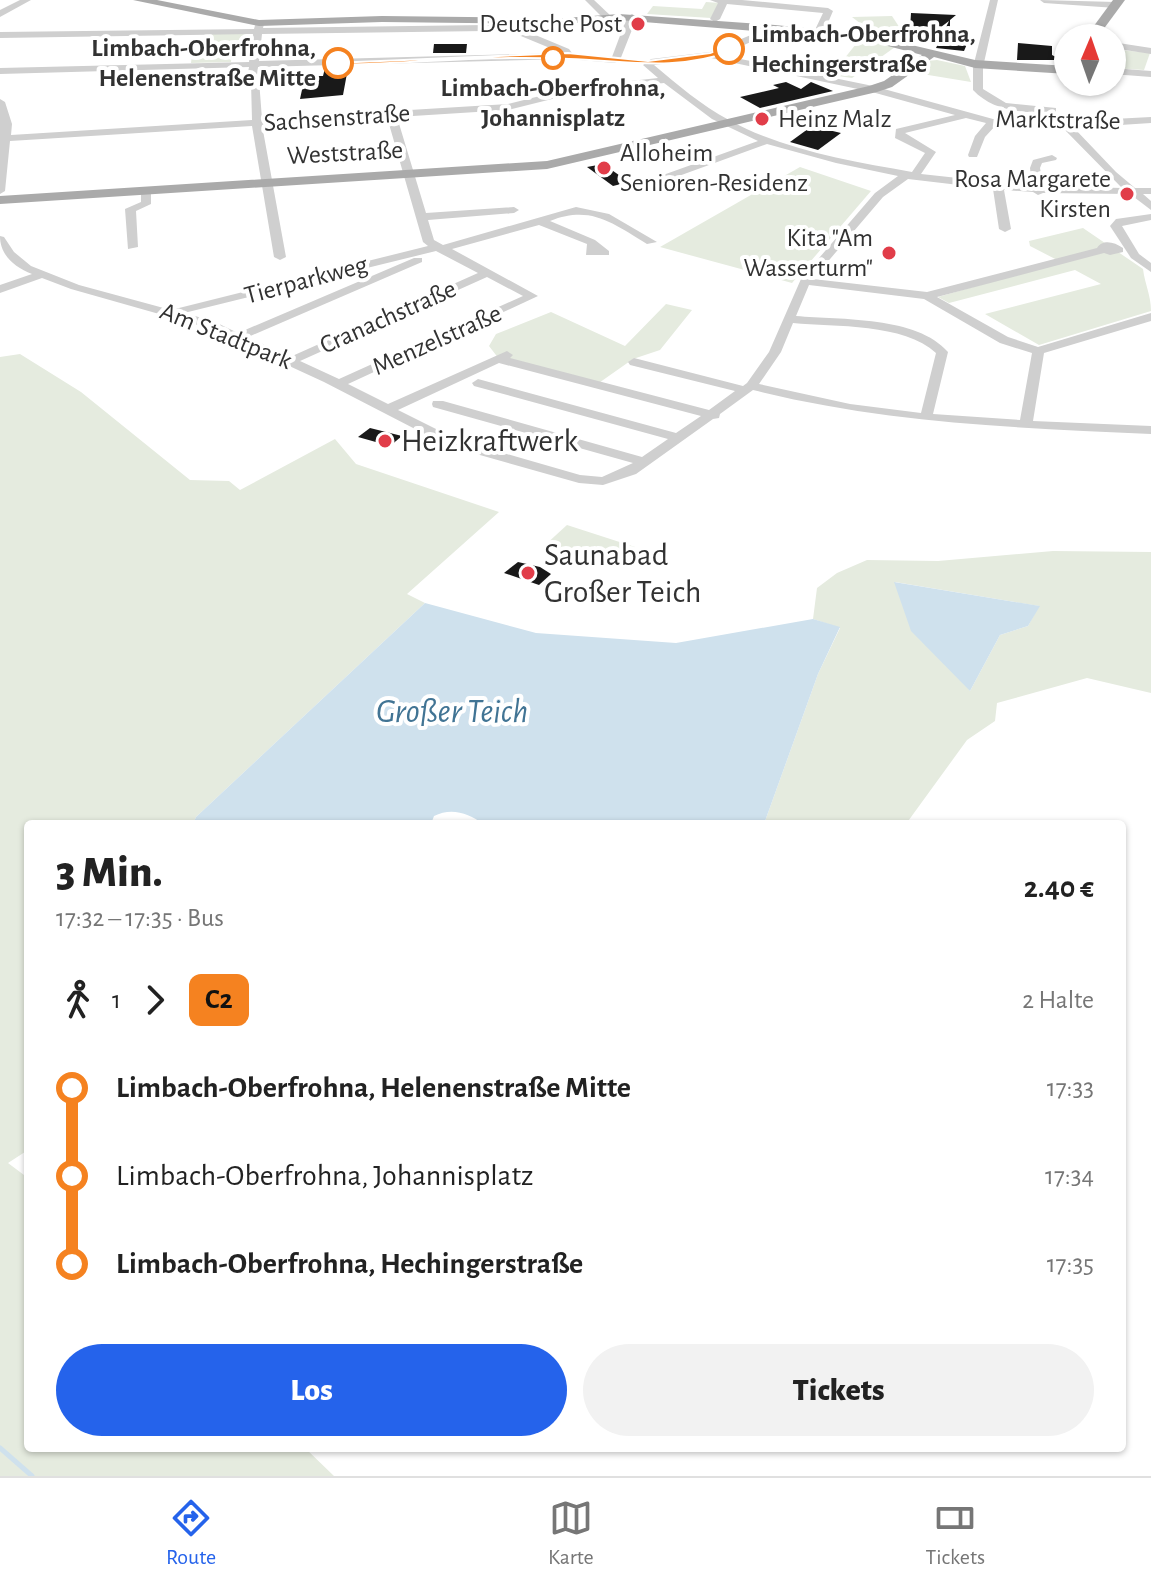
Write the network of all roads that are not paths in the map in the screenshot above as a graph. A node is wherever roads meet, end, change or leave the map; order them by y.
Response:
1 (27, 0) edge
2 (139, 0) edge
3 (589, 0) edge
4 (714, 0) edge
5 (994, 0) edge
6 (1044, 0) edge
7 (724, 1) edge
8 (751, 2) edge
9 (1117, 2) edge
10 (170, 3) edge
11 (809, 4) edge
12 (0, 14) edge
13 (607, 17) junction
14 (632, 17) junction
15 (715, 19) dead end
16 (1101, 24) edge
17 (258, 27) junction
18 (775, 28) junction
19 (819, 32) junction
20 (0, 35) edge
21 (1126, 47) edge
22 (1151, 51) edge
23 (931, 54) junction
24 (712, 55) junction
25 (568, 56) junction
26 (975, 64) junction
27 (252, 65) junction
28 (1054, 69) edge
29 (0, 71) edge
30 (1126, 72) edge
31 (1151, 74) edge
32 (666, 80) junction
33 (873, 89) junction
34 (0, 102) edge
35 (391, 114) junction
36 (964, 115) junction
37 (4, 117) edge
38 (1151, 120) edge
39 (257, 123) junction
40 (729, 125) junction
41 (1051, 125) junction
42 (1066, 125) junction
43 (989, 126) junction
44 (1077, 137) junction
45 (6, 138) junction
46 (769, 140) junction
47 (973, 155) dead end
48 (1052, 158) dead end
49 (408, 173) junction
50 (909, 177) junction
51 (267, 182) junction
52 (998, 189) junction
53 (146, 190) junction
54 (0, 191) edge
55 (628, 191) dead end
56 (1151, 191) edge
57 (1038, 192) junction
58 (1132, 192) junction
59 (0, 200) edge
60 (1151, 207) edge
61 (514, 210) dead end
62 (421, 217) junction
63 (1151, 217) edge
64 (540, 221) junction
65 (1005, 229) dead end
66 (0, 239) edge
67 (651, 242) dead end
68 (132, 247) dead end
69 (594, 247) dead end
70 (440, 248) junction
71 (1104, 250) dead end
72 (280, 257) dead end
73 (1151, 269) edge
74 (487, 273) junction
75 (43, 274) junction
76 (805, 281) junction
77 (0, 289) edge
78 (927, 296) junction
79 (175, 313) junction
80 (1151, 317) edge
81 (788, 319) junction
82 (238, 337) junction
83 (1038, 351) junction
84 (290, 361) junction
85 (634, 362) dead end
86 (478, 383) dead end
87 (339, 384) junction
88 (748, 388) junction
89 (438, 404) dead end
90 (386, 410) junction
91 (714, 415) junction
92 (926, 417) junction
93 (1026, 423) junction
94 (1151, 430) edge
95 (680, 438) junction
96 (644, 462) junction

1 - 12 street
2 - 10 main road
3 - 13 street
4 - 7 street
5 - 26 street
6 - 9 street
7 - 8 street
7 - 15 street
8 - 11 street
9 - 16 main road
10 - 17 main road
11 - 19 street
13 - 14 main road
13 - 17 main road
14 - 18 main road
14 - 25 street
17 - 20 street
17 - 25 street
17 - 27 street
18 - 19 main road
18 - 24 street
19 - 23 main road
21 - 22 street
23 - 26 main road
23 - 33 main road, Weststraße
24 - 32 street
24 - 33 street, Marktstraße
25 - 27 street
26 - 28 main road
26 - 41 street
27 - 29 street
27 - 39 street
30 - 31 street
32 - 35 street, Sachsenstraße
32 - 40 street
33 - 36 street, Marktstraße
33 - 40 main road, Weststraße
34 - 37 street
35 - 39 street, Sachsenstraße
35 - 49 street
36 - 43 street, Marktstraße
36 - 50 street
37 - 45 street
38 - 42 street, Marktstraße
39 - 45 street, Sachsenstraße
39 - 51 street
40 - 46 street
40 - 49 main road, Weststraße
41 - 42 street, Marktstraße
41 - 43 street, Marktstraße
42 - 44 street
43 - 44 street
43 - 47 street
44 - 58 street
45 - 54 street
46 - 50 street
46 - 55 street
48 - 57 street
49 - 51 main road, Weststraße
49 - 62 street
50 - 52 street
50 - 76 street, Am Stadtpark
51 - 53 main road, Weststraße
51 - 72 street
52 - 57 street
52 - 65 street
53 - 59 main road, Weststraße
53 - 68 street
56 - 58 street
57 - 58 street
58 - 60 street
61 - 62 street
62 - 70 street
63 - 73 street
64 - 67 street
64 - 69 street
64 - 70 street
66 - 75 street, Am Stadtpark
70 - 74 street
70 - 79 street, Tierparkweg
70 - 82 street
71 - 78 street
74 - 84 street, Cranachstraße
74 - 87 street, Menzelstraße
75 - 77 street
75 - 79 street, Am Stadtpark
76 - 78 street
76 - 81 street, Am Stadtpark
78 - 83 street
79 - 82 street, Am Stadtpark
80 - 83 street
81 - 88 street, Am Stadtpark
81 - 92 street
82 - 84 street, Am Stadtpark
83 - 93 street
84 - 87 street, Am Stadtpark
85 - 88 street
86 - 95 street
87 - 90 street, Am Stadtpark
88 - 91 street, Am Stadtpark
88 - 92 street
89 - 96 street
90 - 91 street
90 - 96 street, Am Stadtpark
91 - 95 street, Am Stadtpark
92 - 93 street
93 - 94 street
95 - 96 street, Am Stadtpark

